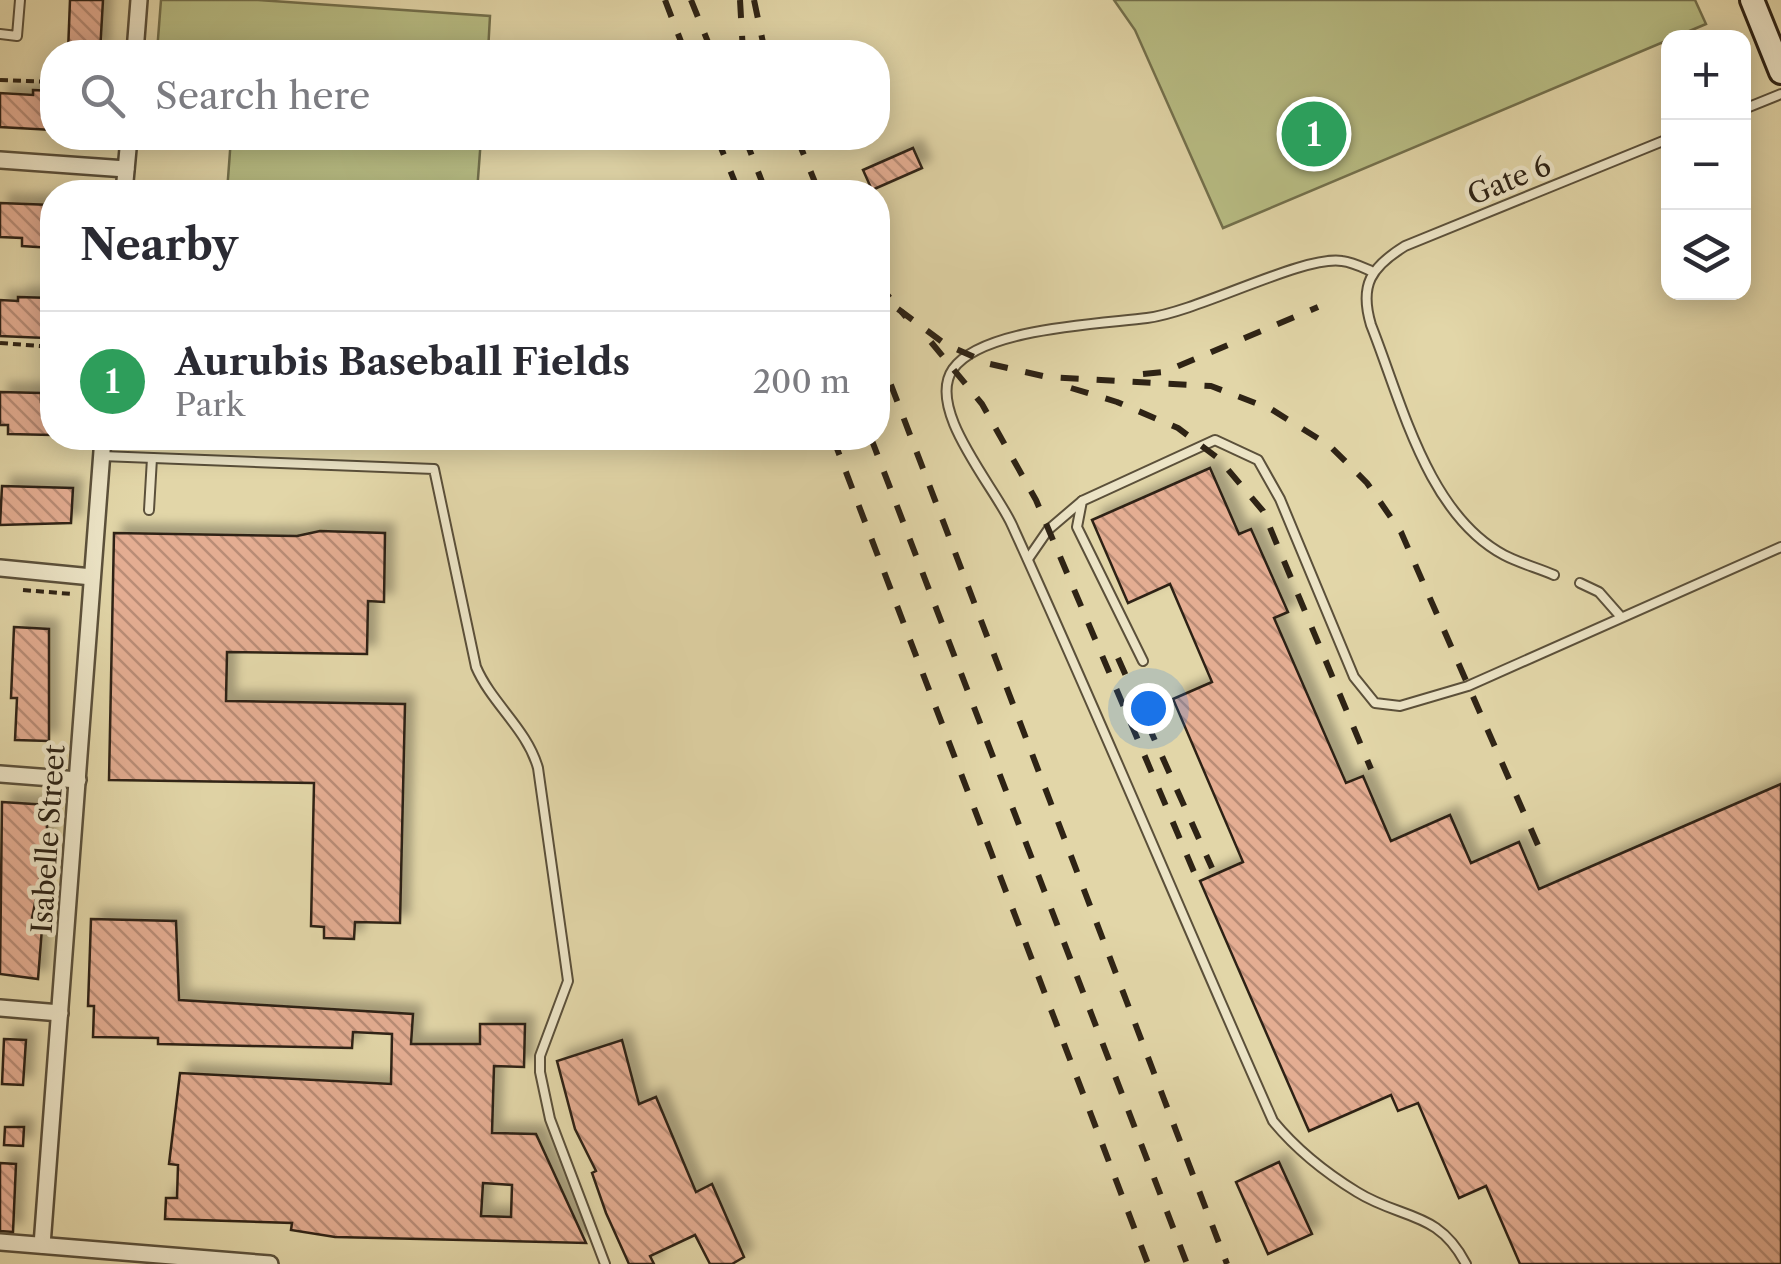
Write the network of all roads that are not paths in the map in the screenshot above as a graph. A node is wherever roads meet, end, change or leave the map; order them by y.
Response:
1 (20, 0) edge
2 (139, 0) edge
3 (1752, 0) edge
4 (0, 34) edge
5 (136, 40) edge
6 (1781, 72) edge
7 (1781, 94) edge
8 (1751, 106) edge
9 (1661, 142) edge
10 (127, 150) edge
11 (0, 160) edge
12 (126, 169) junction
13 (125, 180) edge
14 (1371, 270) junction
15 (103, 450) edge
16 (102, 456) junction
17 (152, 458) junction
18 (1082, 501) junction
19 (149, 510) dead end
20 (1781, 547) edge
21 (1028, 559) junction
22 (0, 568) edge
23 (1554, 575) dead end
24 (92, 577) junction
25 (1580, 582) dead end
26 (1621, 617) junction
27 (1143, 661) dead end
28 (0, 774) edge
29 (78, 780) junction
30 (0, 1008) edge
31 (60, 1013) junction
32 (0, 1242) edge
33 (42, 1245) junction
34 (270, 1264) edge
35 (606, 1264) edge
36 (1466, 1264) edge

1 - 4 lane
2 - 5 street
3 - 6 main road
7 - 8 lane
9 - 14 lane, Gate 6
10 - 12 street
11 - 12 street
12 - 13 street
14 - 21 lane
14 - 23 lane
15 - 16 street, Isabelle Street
16 - 17 lane
16 - 24 street, Isabelle Street
17 - 19 lane
17 - 35 lane
18 - 21 lane
18 - 26 lane
18 - 27 lane
20 - 26 lane
21 - 36 lane
22 - 24 street
24 - 29 street, Isabelle Street
25 - 26 lane
28 - 29 street
29 - 31 street, Isabelle Street
30 - 31 street
31 - 33 street, Isabelle Street
32 - 33 street
33 - 34 street

